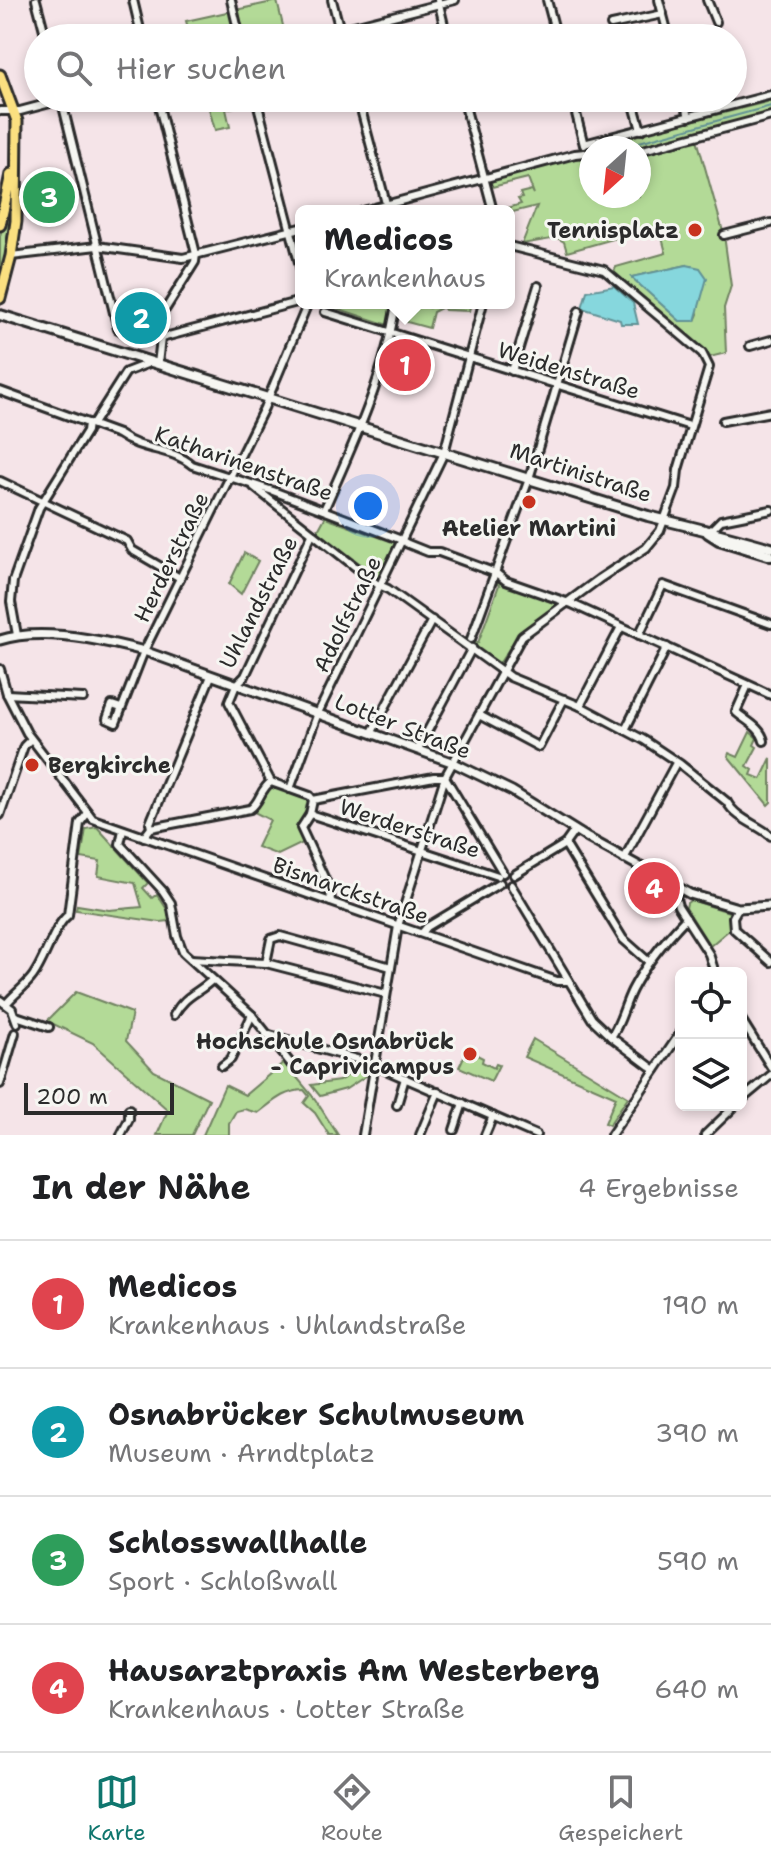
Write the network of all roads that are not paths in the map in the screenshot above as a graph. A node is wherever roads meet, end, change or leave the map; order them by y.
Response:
1 (36, 0) edge
2 (133, 0) edge
3 (231, 0) edge
4 (332, 0) edge
5 (455, 0) edge
6 (547, 0) edge
7 (659, 0) edge
8 (707, 0) edge
9 (438, 2) edge
10 (663, 14) junction
11 (716, 22) dead end
12 (42, 24) edge
13 (139, 24) edge
14 (237, 24) edge
15 (338, 24) edge
16 (361, 24) edge
17 (444, 24) edge
18 (553, 24) edge
19 (616, 24) edge
20 (666, 24) edge
21 (0, 75) edge
22 (771, 95) edge
23 (747, 101) edge
24 (24, 110) edge
25 (0, 111) edge
26 (67, 112) edge
27 (160, 112) edge
28 (260, 112) edge
29 (362, 112) edge
30 (467, 112) edge
31 (576, 112) edge
32 (636, 112) edge
33 (688, 112) edge
34 (708, 112) edge
35 (14, 113) junction
36 (771, 116) edge
37 (689, 117) junction
38 (641, 130) junction
39 (582, 136) edge
40 (617, 136) edge
41 (651, 148) edge
42 (579, 156) edge
43 (484, 179) junction
44 (386, 205) edge
45 (397, 205) edge
46 (491, 205) edge
47 (771, 223) edge
48 (0, 225) edge
49 (295, 230) edge
50 (292, 231) junction
51 (724, 235) dead end
52 (295, 244) edge
53 (97, 246) junction
54 (515, 248) edge
55 (196, 254) junction
56 (11, 256) junction
57 (538, 286) dead end
58 (0, 298) edge
59 (295, 302) edge
60 (290, 303) junction
61 (295, 306) edge
62 (299, 309) edge
63 (306, 309) edge
64 (395, 309) edge
65 (481, 309) edge
66 (579, 311) dead end
67 (325, 312) dead end
68 (0, 314) edge
69 (303, 318) junction
70 (153, 329) junction
71 (392, 332) junction
72 (161, 338) junction
73 (771, 340) edge
74 (750, 346) dead end
75 (469, 357) junction
76 (122, 363) dead end
77 (154, 363) junction
78 (512, 371) junction
79 (126, 372) junction
80 (558, 385) junction
81 (0, 391) edge
82 (268, 396) junction
83 (771, 412) edge
84 (723, 421) dead end
85 (90, 424) junction
86 (362, 425) junction
87 (690, 426) junction
88 (445, 450) junction
89 (530, 477) junction
90 (230, 478) junction
91 (0, 481) edge
92 (251, 484) junction
93 (273, 491) junction
94 (268, 498) junction
95 (43, 502) junction
96 (324, 510) junction
97 (771, 510) edge
98 (666, 520) junction
99 (708, 533) junction
100 (312, 534) junction
101 (403, 541) junction
102 (771, 548) edge
103 (771, 556) edge
104 (496, 573) junction
105 (180, 578) junction
106 (381, 585) junction
107 (566, 602) junction
108 (432, 620) junction
109 (771, 624) edge
110 (621, 627) junction
111 (17, 635) junction
112 (639, 635) junction
113 (471, 639) dead end
114 (0, 640) edge
115 (667, 647) junction
116 (472, 648) junction
117 (144, 651) junction
118 (0, 669) edge
119 (502, 672) junction
120 (211, 676) junction
121 (236, 685) junction
122 (748, 685) junction
123 (7, 694) junction
124 (771, 695) edge
125 (83, 698) dead end
126 (564, 699) junction
127 (580, 706) junction
128 (121, 708) dead end
129 (318, 713) junction
130 (479, 715) junction
131 (625, 730) junction
132 (372, 732) junction
133 (31, 739) junction
134 (764, 741) dead end
135 (418, 749) junction
136 (454, 763) junction
137 (678, 763) junction
138 (445, 777) junction
139 (271, 782) junction
140 (290, 789) junction
141 (313, 800) junction
142 (87, 814) junction
143 (310, 814) junction
144 (0, 815) edge
145 (151, 828) junction
146 (123, 830) junction
147 (575, 830) junction
148 (771, 836) edge
149 (144, 837) junction
150 (565, 844) junction
151 (422, 851) junction
152 (624, 859) junction
153 (514, 875) junction
154 (500, 877) junction
155 (511, 885) junction
156 (679, 889) junction
157 (331, 902) junction
158 (771, 906) edge
159 (738, 908) junction
160 (686, 918) junction
161 (398, 926) junction
162 (422, 933) junction
163 (191, 959) junction
164 (649, 962) junction
165 (771, 962) edge
166 (266, 963) junction
167 (391, 967) junction
168 (713, 967) edge
169 (212, 980) junction
170 (568, 981) junction
171 (386, 994) junction
172 (3, 1002) edge
173 (174, 1015) dead end
174 (252, 1015) junction
175 (49, 1027) dead end
176 (747, 1029) edge
177 (15, 1033) dead end
178 (266, 1034) junction
179 (611, 1037) junction
180 (676, 1039) edge
181 (291, 1041) junction
182 (285, 1058) junction
183 (291, 1064) dead end
184 (373, 1065) junction
185 (222, 1066) dead end
186 (771, 1067) edge
187 (655, 1070) junction
188 (771, 1075) edge
189 (405, 1078) junction
190 (0, 1084) edge
191 (438, 1092) junction
192 (747, 1095) edge
193 (463, 1103) junction
194 (397, 1105) dead end
195 (129, 1109) dead end
196 (730, 1111) edge
197 (493, 1116) junction
198 (454, 1130) dead end
199 (519, 1131) edge
200 (121, 1135) edge
201 (363, 1135) edge
202 (420, 1135) edge
203 (485, 1135) edge
204 (536, 1135) edge
205 (611, 1135) edge
206 (705, 1135) edge

1 - 12 street
2 - 13 street
3 - 14 street
4 - 15 street
5 - 9 street
6 - 18 street
7 - 10 street
8 - 11 street
9 - 16 street
9 - 17 street
10 - 19 street
10 - 20 street
21 - 35 main road
22 - 23 street
24 - 35 street
25 - 35 street
26 - 53 street
27 - 55 street
28 - 50 street
29 - 44 street
30 - 43 street
31 - 39 street
32 - 38 street
33 - 37 street
34 - 37 street
35 - 48 main road
35 - 56 main road
36 - 41 street
37 - 38 street
38 - 40 street
42 - 43 street
43 - 45 street
43 - 46 street
47 - 51 street
49 - 50 street
50 - 52 street
50 - 55 street
53 - 55 street
53 - 56 street
53 - 70 street
54 - 87 street
55 - 70 street
56 - 58 main road
57 - 78 street
59 - 60 street
60 - 61 street
60 - 72 street
62 - 69 street
63 - 69 street, Herderstraße
64 - 71 street
65 - 75 street, Adolfstraße
66 - 80 street
67 - 71 street, Weidenstraße
68 - 77 main road, Martinistraße
69 - 82 street, Herderstraße
70 - 72 street
71 - 75 street, Weidenstraße
71 - 86 street
72 - 77 street
73 - 74 street
75 - 78 street, Weidenstraße
75 - 88 street, Adolfstraße
76 - 79 street
77 - 79 street
77 - 82 main road, Martinistraße
78 - 80 street, Weidenstraße
79 - 85 street
80 - 87 street, Weidenstraße
80 - 89 street
81 - 85 street, Katharinenstraße
82 - 86 main road, Martinistraße
82 - 90 street, Herderstraße
83 - 84 street
85 - 90 street, Katharinenstraße
85 - 95 street
86 - 88 main road, Martinistraße
86 - 96 street
87 - 98 street
88 - 89 main road, Martinistraße
88 - 101 street, Adolfstraße
89 - 98 main road, Martinistraße
89 - 104 street
90 - 92 street, Katharinenstraße
90 - 105 street, Herderstraße
91 - 95 street
92 - 93 street, Katharinenstraße
92 - 94 street
93 - 94 street
93 - 96 street, Katharinenstraße
94 - 100 street
95 - 105 street
95 - 111 street
96 - 101 street, Katharinenstraße
97 - 99 street
98 - 99 main road, Martinistraße
98 - 107 street
99 - 102 main road
99 - 103 main road
100 - 106 street
100 - 121 street, Uhlandstraße
101 - 104 street, Katharinenstraße
101 - 106 street, Adolfstraße
104 - 107 street, Katharinenstraße
104 - 113 street
105 - 117 street, Herderstraße
106 - 108 street
106 - 129 street, Adolfstraße
107 - 110 street, Katharinenstraße
107 - 119 street
108 - 116 street
108 - 132 street
109 - 112 street
110 - 112 street, Katharinenstraße
110 - 127 street
111 - 114 street, Lotter Straße
111 - 117 street, Lotter Straße
112 - 115 street, Katharinenstraße
115 - 122 street, Katharinenstraße
115 - 131 street
116 - 119 street
116 - 135 street
117 - 120 street, Lotter Straße
117 - 128 street, Herderstraße
118 - 123 street
119 - 126 street
119 - 130 street
120 - 121 street, Lotter Straße
120 - 145 street
121 - 129 street, Lotter Straße
121 - 139 street
122 - 124 street, Katharinenstraße
122 - 134 street
123 - 125 street
123 - 133 street
126 - 127 street
126 - 130 street
127 - 131 street
129 - 132 street, Lotter Straße
129 - 140 street, Adolfstraße
130 - 136 street
131 - 137 street
132 - 135 street, Lotter Straße
133 - 142 street
133 - 144 street
135 - 136 street, Lotter Straße
136 - 138 street
136 - 147 street, Lotter Straße
137 - 148 street
137 - 152 street
138 - 141 street
138 - 151 street
138 - 154 street
139 - 140 street
139 - 145 street
140 - 141 street
141 - 143 street
142 - 146 street, Bismarckstraße
142 - 172 street
143 - 151 street, Werderstraße
143 - 157 street
145 - 149 street
146 - 149 street, Bismarckstraße
146 - 163 street
147 - 150 street
147 - 152 street, Lotter Straße
149 - 157 street, Bismarckstraße
150 - 153 street
150 - 164 street
151 - 154 street, Werderstraße
151 - 161 street
152 - 156 street, Lotter Straße
153 - 154 street
153 - 155 street
154 - 155 street
154 - 162 street
155 - 170 street
156 - 159 street, Lotter Straße
156 - 160 street
157 - 161 street, Bismarckstraße
158 - 159 street, Lotter Straße
159 - 165 street
160 - 164 street
160 - 168 street
161 - 162 street, Bismarckstraße
161 - 167 street
162 - 170 street, Bismarckstraße
163 - 166 street
163 - 169 street
164 - 179 street
166 - 167 street
166 - 171 street
167 - 171 street
169 - 173 street
169 - 174 street
170 - 179 street
171 - 184 street
172 - 175 street
174 - 178 street
174 - 185 street
176 - 186 street
177 - 190 street
178 - 181 street
178 - 182 street
179 - 187 street
180 - 187 street
181 - 182 street
181 - 184 street
182 - 183 street
184 - 189 street
184 - 201 street
187 - 205 street
188 - 192 street
189 - 191 street
189 - 194 street
191 - 193 street
191 - 202 street
193 - 197 street
193 - 198 street
195 - 200 street
196 - 206 street
197 - 199 street
197 - 203 street
199 - 204 street

